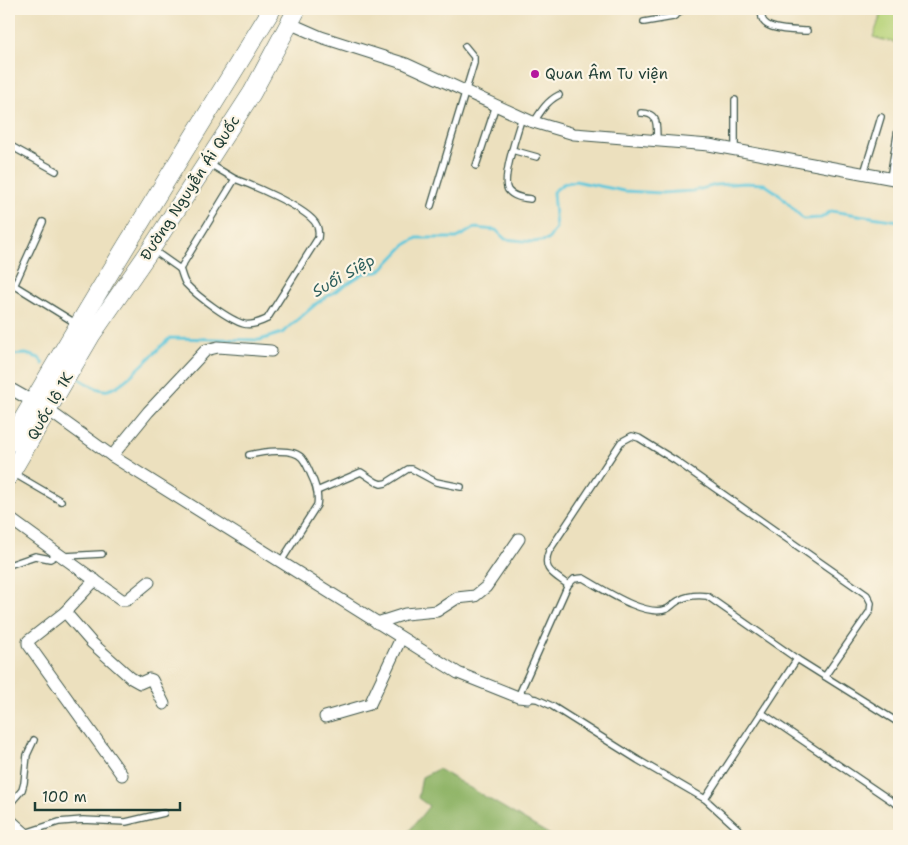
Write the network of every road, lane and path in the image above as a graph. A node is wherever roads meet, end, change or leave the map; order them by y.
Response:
1 (272, 9) edge
2 (680, 9) edge
3 (763, 9) edge
4 (293, 16) edge
5 (644, 22) dead end
6 (807, 31) dead end
7 (465, 46) dead end
8 (467, 91) junction
9 (559, 95) dead end
10 (735, 100) dead end
11 (496, 105) junction
12 (641, 113) dead end
13 (522, 117) junction
14 (882, 117) dead end
15 (534, 122) junction
16 (899, 124) edge
17 (657, 141) junction
18 (9, 145) edge
19 (512, 150) junction
20 (735, 150) junction
21 (537, 157) dead end
22 (206, 162) junction
23 (476, 166) dead end
24 (56, 170) dead end
25 (864, 173) junction
26 (235, 179) junction
27 (895, 179) edge
28 (530, 199) dead end
29 (431, 206) dead end
30 (43, 222) dead end
31 (151, 249) junction
32 (180, 270) junction
33 (12, 284) edge
34 (79, 325) junction
35 (272, 351) dead end
36 (68, 359) junction
37 (9, 388) edge
38 (40, 406) junction
39 (9, 443) edge
40 (250, 454) dead end
41 (112, 456) junction
42 (10, 474) edge
43 (462, 487) dead end
44 (316, 490) junction
45 (61, 501) dead end
46 (9, 518) edge
47 (519, 539) dead end
48 (102, 554) dead end
49 (61, 556) junction
50 (280, 563) junction
51 (9, 564) edge
52 (95, 580) junction
53 (149, 582) dead end
54 (568, 584) junction
55 (65, 612) junction
56 (377, 623) junction
57 (401, 638) junction
58 (797, 658) junction
59 (824, 676) junction
60 (523, 698) junction
61 (164, 704) dead end
62 (762, 713) junction
63 (325, 717) dead end
64 (899, 723) edge
65 (34, 740) dead end
66 (122, 775) dead end
67 (705, 799) junction
68 (9, 805) edge
69 (899, 806) edge
70 (164, 813) dead end
71 (9, 819) edge
72 (26, 835) edge
73 (746, 836) edge

1 - 34 main road, Đường Nguyễn Ái Quốc
2 - 5 lane
3 - 6 lane
4 - 8 street
4 - 22 main road, Đường Nguyễn Ái Quốc
7 - 8 lane
8 - 11 street
8 - 29 lane
9 - 15 lane
10 - 20 lane
11 - 13 street
11 - 23 lane
12 - 17 lane
13 - 15 street
13 - 19 lane
14 - 25 lane
15 - 17 street
16 - 27 lane
17 - 20 street
18 - 24 lane
19 - 21 lane
19 - 28 lane
20 - 25 street
22 - 26 lane
22 - 31 main road, Đường Nguyễn Ái Quốc
25 - 27 street
26 - 32 lane
26 - 32 lane
30 - 33 lane
31 - 32 lane
31 - 36 main road, Đường Nguyễn Ái Quốc
33 - 34 lane
34 - 36 main road, Đường Nguyễn Ái Quốc
35 - 41 street
36 - 38 main road, Quốc lộ 1K
37 - 38 street
38 - 39 main road, Quốc lộ 1K
38 - 41 street
38 - 42 main road, Quốc lộ 1K
40 - 44 lane
41 - 50 street
42 - 45 lane
43 - 44 lane
44 - 50 lane
46 - 49 street
47 - 56 street
48 - 49 lane
49 - 51 lane
49 - 52 street
50 - 56 street
52 - 53 street
52 - 55 street
54 - 58 lane
54 - 59 lane
54 - 60 lane
55 - 61 street
55 - 66 street
56 - 57 street
57 - 60 street
57 - 63 street
58 - 59 lane
58 - 62 lane
59 - 64 lane
60 - 67 lane
62 - 67 lane
62 - 69 lane
65 - 68 lane
67 - 73 lane
70 - 72 lane
71 - 72 street

